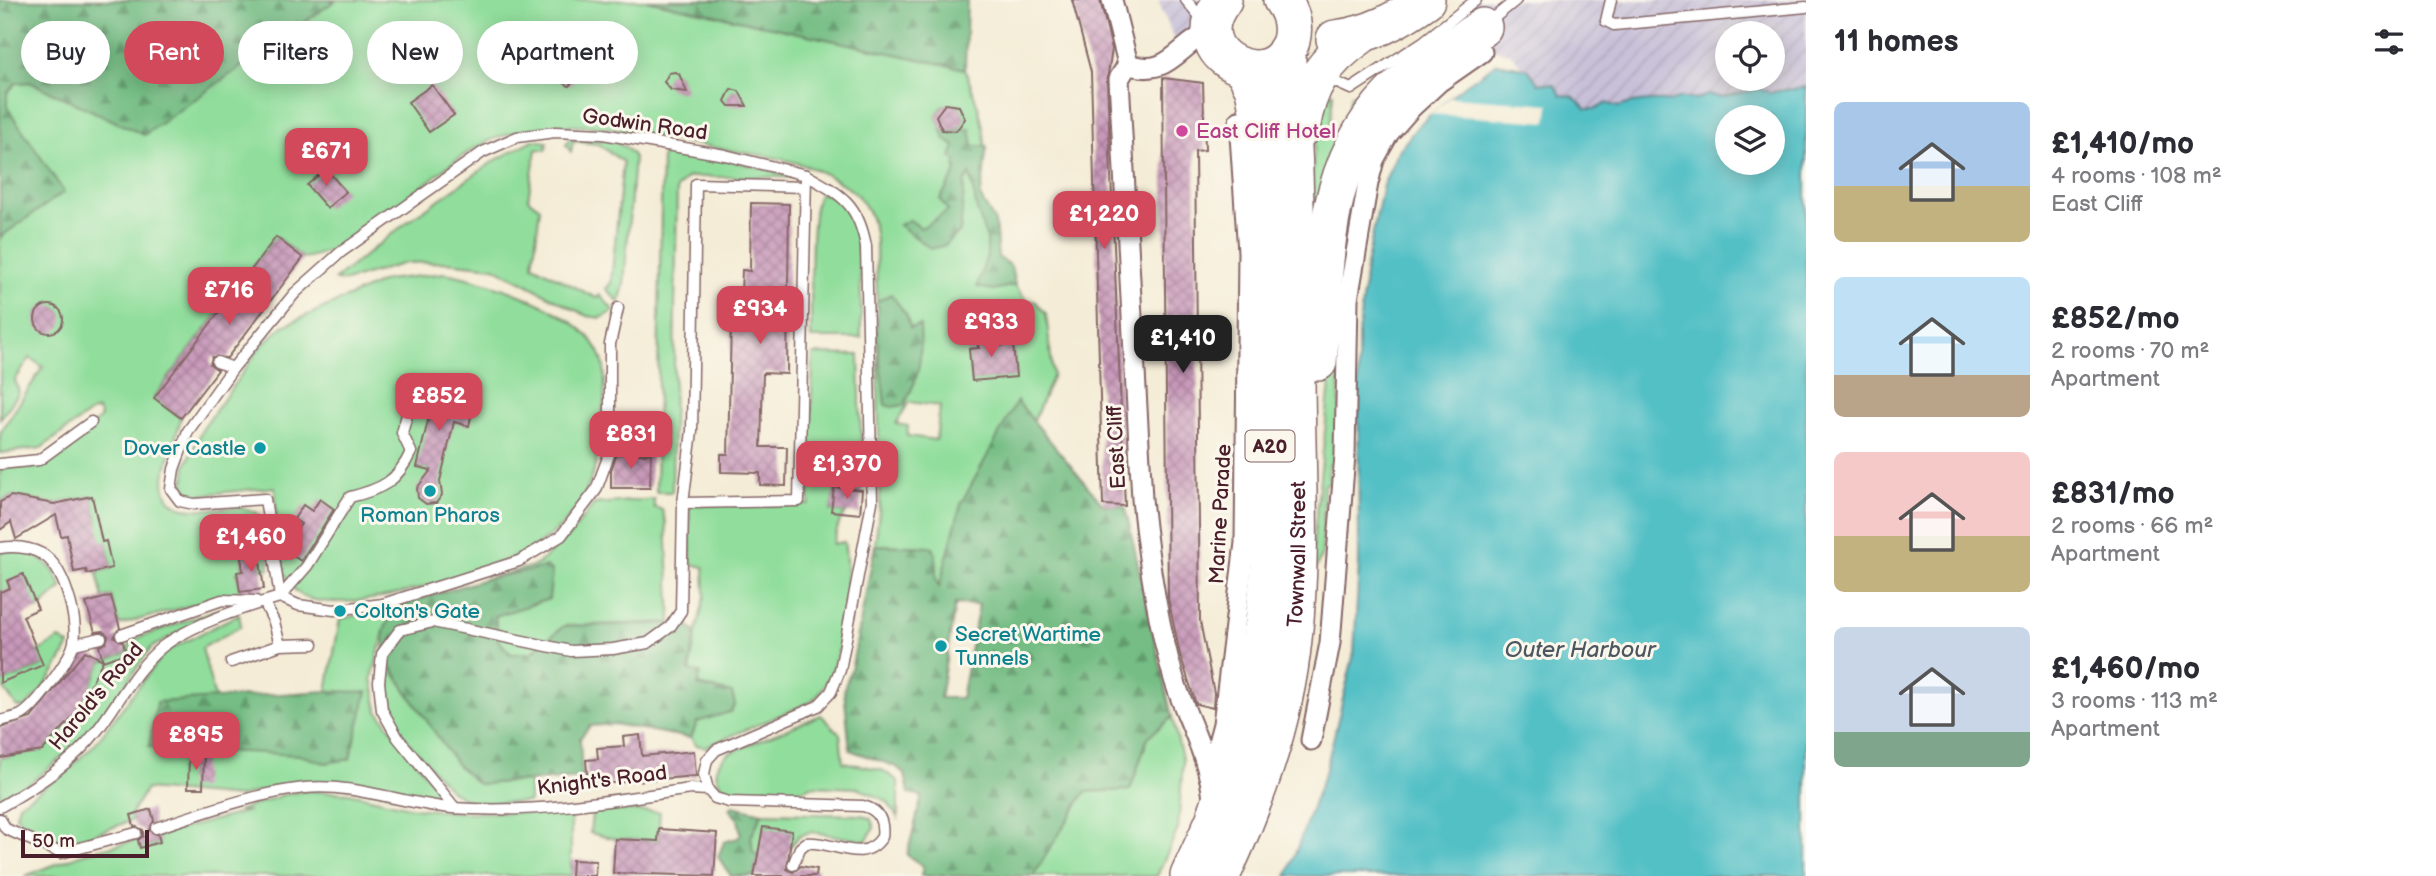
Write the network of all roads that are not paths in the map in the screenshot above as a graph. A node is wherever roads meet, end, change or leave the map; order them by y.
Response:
1 (1112, 0) edge
2 (1186, 0) edge
3 (1282, 0) edge
4 (1426, 0) edge
5 (1516, 0) edge
6 (1611, 0) edge
7 (1799, 5) edge
8 (1215, 19) edge
9 (1480, 27) edge
10 (1360, 36) junction
11 (1288, 47) junction
12 (1128, 64) junction
13 (1243, 68) junction
14 (1334, 85) junction
15 (1239, 121) dead end
16 (1268, 166) junction
17 (806, 175) junction
18 (804, 187) junction
19 (1257, 250) junction
20 (618, 309) dead end
21 (217, 362) dead end
22 (233, 368) junction
23 (413, 393) dead end
24 (91, 422) dead end
25 (0, 464) edge
26 (683, 503) junction
27 (0, 548) edge
28 (1299, 568) junction
29 (280, 597) junction
30 (264, 602) junction
31 (121, 635) dead end
32 (101, 638) dead end
33 (74, 644) junction
34 (313, 644) dead end
35 (280, 645) junction
36 (231, 662) dead end
37 (0, 722) edge
38 (1311, 740) dead end
39 (1209, 776) junction
40 (708, 790) junction
41 (0, 807) edge
42 (455, 808) junction
43 (0, 819) edge
44 (1214, 821) junction
45 (156, 828) dead end
46 (134, 833) dead end
47 (793, 865) dead end
48 (1189, 876) edge
49 (1221, 876) edge

1 - 12 street
2 - 8 lane
3 - 11 highway, Townwall Street
4 - 10 highway
5 - 9 lane
6 - 7 lane
8 - 12 street
8 - 13 highway
9 - 14 lane
9 - 28 highway
9 - 38 street
10 - 11 highway
10 - 14 highway
11 - 13 highway
11 - 16 highway, Townwall Street / A20
12 - 39 street, East Cliff
13 - 16 highway, Townwall Street / A20
14 - 16 highway
15 - 16 street
16 - 19 highway, Townwall Street / A20
16 - 28 highway, Townwall Street / A20
17 - 18 lane
17 - 22 lane, Godwin Road
17 - 40 lane, Godwin Road
18 - 26 lane
18 - 26 lane
19 - 39 street, Marine Parade
19 - 44 highway, Townwall Street / A20
20 - 29 lane
21 - 22 lane
22 - 29 lane, Godwin Road
23 - 29 lane
24 - 25 lane
26 - 42 lane
27 - 33 lane
28 - 49 highway, Townwall Street / A20
29 - 30 lane
30 - 31 lane
30 - 35 lane
30 - 41 lane, Harold's Road
32 - 33 lane
33 - 37 lane
34 - 35 lane
35 - 36 lane
39 - 44 street, East Cliff
40 - 42 lane, Knight's Road
40 - 47 lane, Knight's Road
42 - 45 lane, Knight's Road
43 - 46 lane
44 - 48 highway, Townwall Street / A20

